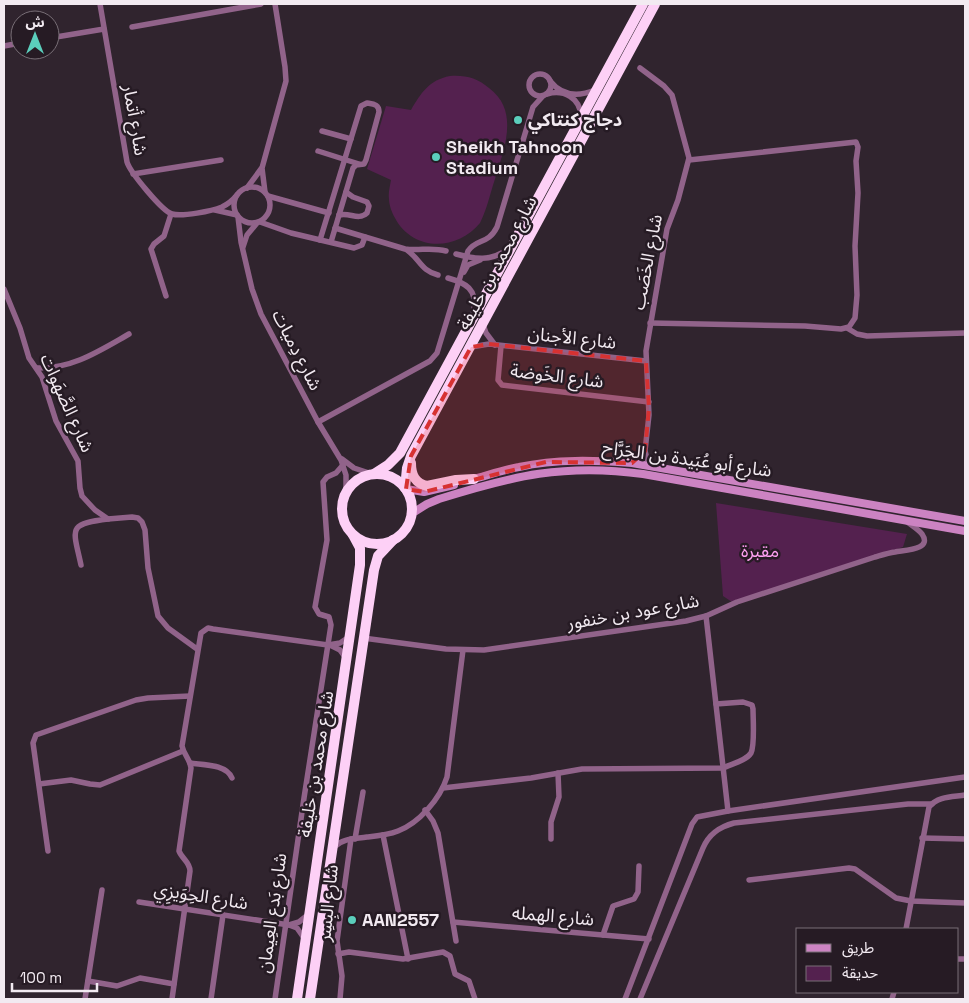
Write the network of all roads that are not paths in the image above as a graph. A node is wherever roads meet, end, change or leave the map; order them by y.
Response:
1 (100, 4) edge
2 (261, 4) edge
3 (275, 4) edge
4 (643, 4) edge
5 (655, 4) edge
6 (132, 27) dead end
7 (104, 29) junction
8 (60, 36) edge
9 (640, 68) dead end
10 (550, 80) junction
11 (595, 90) junction
12 (531, 92) junction
13 (566, 93) junction
14 (544, 95) junction
15 (533, 107) junction
16 (581, 116) junction
17 (322, 131) dead end
18 (351, 140) junction
19 (318, 151) dead end
20 (221, 160) dead end
21 (345, 160) junction
22 (689, 160) junction
23 (361, 164) junction
24 (262, 168) junction
25 (133, 174) junction
26 (247, 188) junction
27 (346, 192) junction
28 (266, 194) junction
29 (238, 195) junction
30 (213, 209) junction
31 (329, 213) junction
32 (171, 214) junction
33 (339, 215) junction
34 (238, 216) junction
35 (259, 222) junction
36 (335, 228) junction
37 (364, 237) junction
38 (320, 240) junction
39 (331, 242) junction
40 (512, 246) junction
41 (405, 249) junction
42 (426, 249) junction
43 (446, 251) dead end
44 (243, 252) junction
45 (456, 254) dead end
46 (466, 257) junction
47 (484, 259) junction
48 (421, 265) junction
49 (438, 276) dead end
50 (448, 278) dead end
51 (459, 281) junction
52 (467, 285) junction
53 (4, 289) edge
54 (166, 296) dead end
55 (474, 315) junction
56 (650, 323) junction
57 (483, 324) junction
58 (847, 328) junction
59 (965, 333) edge
60 (129, 334) dead end
61 (498, 345) junction
62 (471, 347) junction
63 (646, 361) junction
64 (37, 368) junction
65 (649, 402) junction
66 (318, 422) junction
67 (645, 451) junction
68 (339, 456) junction
69 (411, 456) junction
70 (632, 463) junction
71 (343, 464) junction
72 (653, 466) junction
73 (373, 474) junction
74 (474, 479) junction
75 (406, 489) junction
76 (346, 491) junction
77 (411, 514) junction
78 (108, 519) junction
79 (904, 520) junction
80 (965, 521) edge
81 (965, 531) edge
82 (353, 535) junction
83 (393, 540) junction
84 (81, 565) dead end
85 (706, 616) junction
86 (352, 634) junction
87 (363, 638) junction
88 (328, 645) junction
89 (197, 649) junction
90 (463, 650) junction
91 (348, 661) junction
92 (190, 696) junction
93 (716, 704) junction
94 (183, 752) junction
95 (190, 763) junction
96 (723, 768) junction
97 (558, 773) junction
98 (965, 777) edge
99 (232, 778) dead end
100 (39, 784) junction
101 (443, 788) junction
102 (363, 792) dead end
103 (965, 795) edge
104 (932, 804) junction
105 (425, 810) junction
106 (728, 811) junction
107 (335, 826) junction
108 (383, 835) junction
109 (922, 838) junction
110 (353, 839) junction
111 (551, 839) dead end
112 (965, 839) edge
113 (48, 850) dead end
114 (331, 851) junction
115 (639, 866) dead end
116 (749, 880) dead end
117 (102, 890) dead end
118 (911, 901) junction
119 (139, 902) dead end
120 (965, 903) edge
121 (186, 909) junction
122 (310, 913) junction
123 (224, 915) junction
124 (454, 922) junction
125 (288, 925) junction
126 (906, 928) edge
127 (603, 935) junction
128 (649, 939) junction
129 (456, 941) dead end
130 (306, 942) junction
131 (338, 954) junction
132 (408, 959) junction
133 (88, 981) junction
134 (174, 984) junction
135 (85, 999) edge
136 (172, 999) edge
137 (211, 999) edge
138 (275, 999) edge
139 (297, 999) edge
140 (310, 999) edge
141 (340, 999) edge
142 (475, 999) edge
143 (625, 999) edge
144 (640, 999) edge

1 - 7 street, شارع أتمار
2 - 6 street
3 - 24 street
4 - 11 highway, شارع محمد بن خليفة
5 - 57 highway, شارع محمد بن خليفة
7 - 8 street
7 - 25 street, شارع أتمار
9 - 22 street, شارع الخَصَب
10 - 12 street
10 - 13 street
10 - 14 street
11 - 13 street
11 - 16 highway, شارع محمد بن خليفة
12 - 14 street
12 - 15 street
13 - 14 street
13 - 16 street
14 - 15 street
15 - 46 street
16 - 40 highway, شارع محمد بن خليفة
17 - 18 street
18 - 21 street
18 - 23 street
19 - 21 street
20 - 25 street
21 - 23 street
21 - 31 street
22 - 56 street, شارع الخَصَب
22 - 58 street
23 - 27 street
24 - 26 street
24 - 28 street
25 - 32 street, شارع أتمار
26 - 28 street
26 - 29 street
27 - 33 street
27 - 33 street
28 - 31 street
28 - 35 street
29 - 30 street
29 - 34 street
30 - 32 street
30 - 34 street
31 - 38 street
32 - 54 street
33 - 36 street
34 - 35 street
34 - 44 street, شارع دِميات
35 - 38 street
35 - 44 street
36 - 37 street
36 - 39 street
37 - 39 street
37 - 41 street
38 - 39 street
40 - 47 street
40 - 55 highway, شارع محمد بن خليفة
41 - 42 street
41 - 48 street
42 - 43 street
42 - 48 street
44 - 66 street, شارع دِميات
45 - 46 street
46 - 47 street
46 - 51 street
47 - 52 street
48 - 49 street
50 - 51 street
51 - 52 street
51 - 66 street
52 - 55 street
53 - 64 street, شارع الصَّهَوات
55 - 73 highway, شارع محمد بن خليفة
56 - 58 street
56 - 63 street, شارع الخَصَب
57 - 61 street
57 - 62 highway, شارع محمد بن خليفة
58 - 59 street
60 - 64 street
61 - 62 street, شارع الأجنان
61 - 63 street, شارع الأجنان
61 - 65 street, شارع الخَوضة
62 - 69 highway, شارع محمد بن خليفة
63 - 65 street, شارع الخَصَب
64 - 78 street, شارع الصَّهَوات
65 - 67 street, شارع الخَصَب
66 - 68 street, شارع دِميات
67 - 70 street
67 - 72 street
68 - 71 street, شارع دِميات
68 - 73 street, شارع دِميات
69 - 74 highway
69 - 75 highway, شارع محمد بن خليفة
70 - 72 main road, شارع أبو عُبَيدة بن الجَرَّاح
70 - 74 main road, شارع أبو عُبَيدة بن الجَرَّاح
71 - 76 street, شارع دِميات
71 - 88 street, شارع بَدع العِيمان
72 - 80 main road, شارع أبو عُبَيدة بن الجَرَّاح
73 - 75 highway
73 - 76 highway
74 - 75 main road, شارع أبو عُبَيدة بن الجَرَّاح
75 - 77 highway
76 - 82 highway
77 - 79 main road, شارع أبو عُبَيدة بن الجَرَّاح
77 - 83 highway
78 - 84 street
78 - 89 street
79 - 81 main road, شارع أبو عُبَيدة بن الجَرَّاح
79 - 85 street, شارع عود بن خنفور
82 - 83 highway
82 - 86 highway, شارع محمد بن خليفة
83 - 87 highway, شارع محمد بن خليفة
85 - 90 street, شارع عود بن خنفور
85 - 93 street
86 - 88 street
86 - 91 highway, شارع محمد بن خليفة
87 - 90 street, شارع عود بن خنفور
87 - 107 highway, شارع محمد بن خليفة
88 - 89 street
88 - 91 street
88 - 125 street, شارع بَدع العِيمان
89 - 92 street
90 - 101 street
91 - 122 highway, شارع محمد بن خليفة
92 - 94 street
92 - 100 street
93 - 96 street
93 - 96 street
94 - 95 street
94 - 100 street
95 - 99 street
95 - 121 street
96 - 97 street
96 - 106 street
97 - 101 street
97 - 111 street
98 - 106 street
100 - 113 street
101 - 105 street
102 - 110 street, شارع البِسِر
103 - 104 street
104 - 109 street
104 - 144 street
105 - 108 street
105 - 124 street
106 - 128 street
107 - 110 street
107 - 114 highway, شارع محمد بن خليفة
108 - 110 street
108 - 132 street
109 - 112 street
109 - 118 street
110 - 114 street
110 - 131 street, شارع البِسِر
114 - 140 highway, شارع محمد بن خليفة
115 - 127 street
116 - 118 street
117 - 133 street
118 - 120 street
118 - 126 street
119 - 121 street, شارع الحِوَيزِي
121 - 123 street, شارع الحِوَيزِي
121 - 134 street
122 - 125 street
122 - 130 highway, شارع محمد بن خليفة
123 - 125 street, شارع الحِوَيزِي
123 - 137 street
124 - 127 street, شارع الهمله
124 - 129 street
125 - 130 street
125 - 138 street, شارع بَدع العِيمان
127 - 128 street, شارع الهمله
128 - 143 street
130 - 139 highway, شارع محمد بن خليفة
131 - 132 street
131 - 141 street, شارع البِسِر
132 - 142 street
133 - 134 street
133 - 135 street
134 - 136 street

